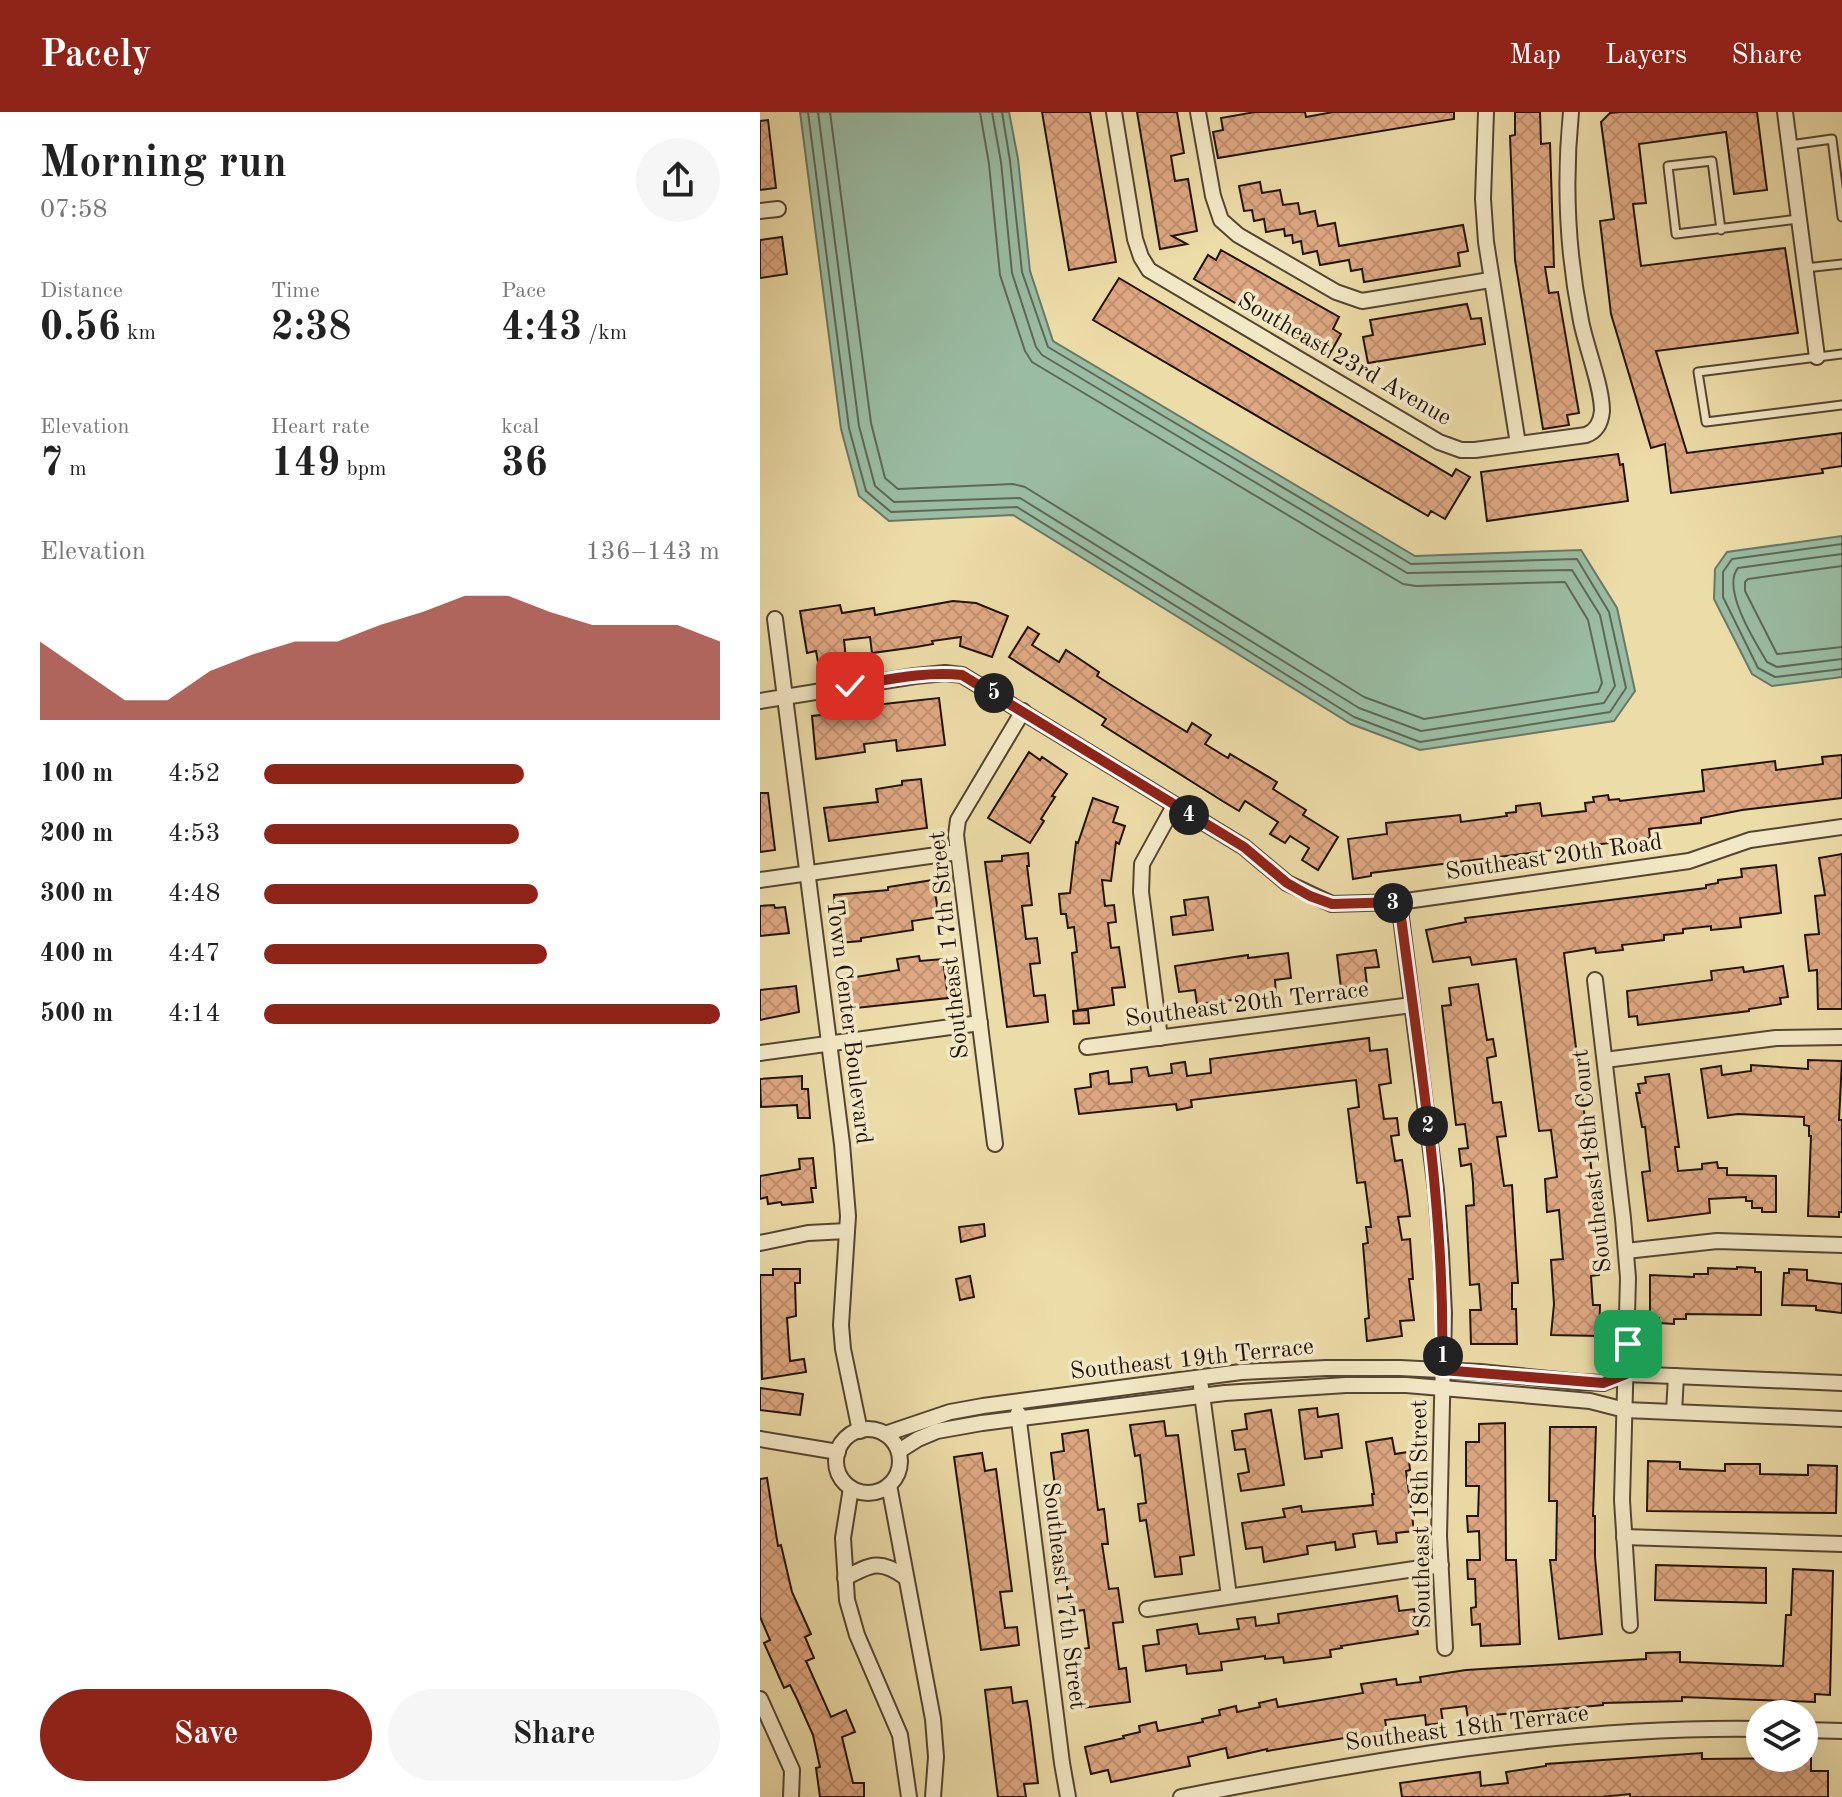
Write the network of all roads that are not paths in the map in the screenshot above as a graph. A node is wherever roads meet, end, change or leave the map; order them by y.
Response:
1 (1114, 112) edge
2 (1198, 112) edge
3 (1486, 112) edge
4 (1571, 112) edge
5 (1785, 112) edge
6 (1789, 145) junction
7 (778, 209) dead end
8 (760, 211) edge
9 (1842, 217) edge
10 (1798, 219) junction
11 (1721, 230) junction
12 (1842, 264) edge
13 (1805, 268) junction
14 (1490, 280) junction
15 (1842, 354) edge
16 (1817, 357) junction
17 (1842, 405) edge
18 (1518, 444) junction
19 (775, 619) dead end
20 (785, 697) junction
21 (760, 701) edge
22 (1023, 711) junction
23 (1174, 806) junction
24 (1842, 827) edge
25 (958, 852) junction
26 (808, 873) junction
27 (760, 880) edge
28 (1399, 902) junction
29 (1595, 980) dead end
30 (1412, 1005) junction
31 (980, 1023) junction
32 (1842, 1037) edge
33 (1160, 1038) junction
34 (829, 1043) junction
35 (1087, 1047) dead end
36 (760, 1053) edge
37 (1605, 1060) junction
38 (995, 1144) dead end
39 (847, 1231) junction
40 (760, 1243) edge
41 (1842, 1245) edge
42 (1626, 1251) junction
43 (1442, 1370) junction
44 (1626, 1374) junction
45 (1676, 1376) junction
46 (1200, 1377) junction
47 (1842, 1383) edge
48 (1442, 1388) junction
49 (1203, 1395) junction
50 (1017, 1401) junction
51 (1625, 1410) junction
52 (1674, 1412) junction
53 (1019, 1419) junction
54 (1842, 1419) edge
55 (860, 1431) junction
56 (885, 1434) junction
57 (760, 1439) edge
58 (899, 1451) junction
59 (838, 1452) junction
60 (889, 1485) junction
61 (851, 1488) junction
62 (1624, 1537) junction
63 (1842, 1544) edge
64 (1441, 1565) junction
65 (905, 1577) junction
66 (845, 1578) junction
67 (1229, 1596) junction
68 (1147, 1609) dead end
69 (1630, 1625) dead end
70 (1445, 1648) dead end
71 (760, 1699) edge
72 (1746, 1729) edge
73 (1818, 1730) edge
74 (1842, 1731) edge
75 (791, 1797) edge
76 (909, 1797) edge
77 (933, 1797) edge
78 (1068, 1797) edge
79 (1181, 1797) edge

1 - 18 street, Southeast 23rd Avenue
2 - 14 street
3 - 14 street
4 - 18 street, Southeast 23rd Avenue
5 - 6 street
6 - 9 lane
6 - 10 street
7 - 8 street
10 - 11 lane
10 - 13 street
11 - 11 lane
12 - 13 lane
13 - 16 street
14 - 18 street
15 - 16 lane
16 - 17 lane
19 - 20 street, Town Center Boulevard
20 - 21 street, Southeast 20th Road
20 - 22 street, Southeast 20th Road
20 - 26 street, Town Center Boulevard
22 - 23 street, Southeast 20th Road
22 - 25 street, Southeast 17th Street
23 - 28 street, Southeast 20th Road
23 - 33 street
24 - 28 street, Southeast 20th Road
25 - 26 street
25 - 31 street, Southeast 17th Street
26 - 27 street
26 - 34 street, Town Center Boulevard
28 - 30 street, Southeast 18th Street
29 - 37 street, Southeast 18th Court
30 - 33 street, Southeast 20th Terrace
30 - 43 street, Southeast 18th Street
31 - 34 street
31 - 38 street, Southeast 17th Street
32 - 37 street
33 - 35 street, Southeast 20th Terrace
34 - 36 street
34 - 39 street, Town Center Boulevard
37 - 42 street, Southeast 18th Court
39 - 40 street
39 - 55 street, Town Center Boulevard
41 - 42 street
42 - 44 street, Southeast 18th Court
43 - 44 street, Southeast 19th Terrace
43 - 46 street, Southeast 19th Terrace
43 - 48 street, Southeast 18th Street
44 - 45 street, Southeast 19th Terrace
44 - 51 street, Southeast 18th Court
45 - 47 street, Southeast 19th Terrace
45 - 52 street
46 - 49 street
46 - 50 street, Southeast 19th Terrace
48 - 49 street, Southeast 19th Terrace
48 - 51 street, Southeast 19th Terrace
48 - 64 street, Southeast 18th Street
49 - 53 street, Southeast 19th Terrace
49 - 67 street
50 - 53 street, Southeast 17th Street
50 - 56 street, Southeast 19th Terrace
51 - 52 street, Southeast 19th Terrace
51 - 62 street, Southeast 18th Court
52 - 54 street, Southeast 19th Terrace
53 - 58 street, Southeast 19th Terrace
53 - 78 street, Southeast 17th Street
55 - 56 street
55 - 59 street
56 - 58 street
57 - 59 street
58 - 60 street
59 - 61 street
60 - 61 street
60 - 65 street
61 - 66 street
62 - 63 street
62 - 69 street, Southeast 18th Court
64 - 67 street
64 - 70 street, Southeast 18th Street
65 - 66 street
65 - 77 street
66 - 76 street
67 - 68 street
71 - 75 street
72 - 79 street, Southeast 18th Terrace
73 - 74 street

